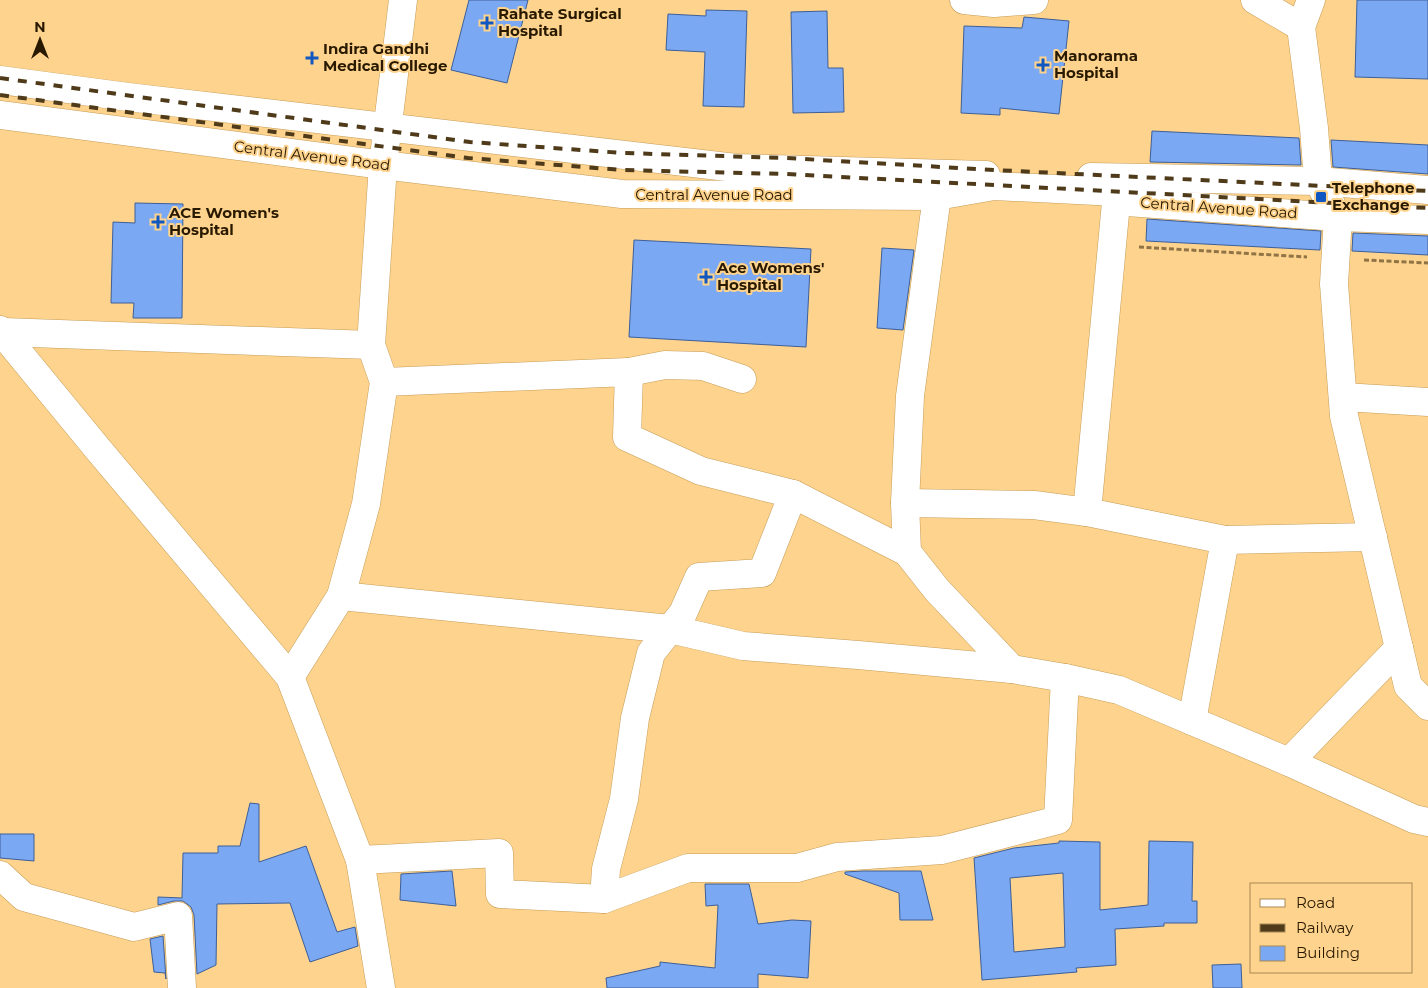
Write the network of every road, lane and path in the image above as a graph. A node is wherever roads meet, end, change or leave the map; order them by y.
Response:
1 (403, 0) edge
2 (964, 0) edge
3 (1034, 0) edge
4 (1255, 0) edge
5 (1311, 0) edge
6 (1301, 27) junction
7 (0, 80) edge
8 (0, 115) edge
9 (387, 127) junction
10 (383, 166) junction
11 (1318, 182) junction
12 (1428, 190) edge
13 (1117, 192) junction
14 (937, 196) junction
15 (1338, 217) junction
16 (1428, 220) edge
17 (1138, 247) dead end
18 (1336, 258) junction
19 (1428, 263) edge
20 (2, 331) edge
21 (371, 345) junction
22 (629, 372) junction
23 (742, 379) dead end
24 (384, 382) junction
25 (1343, 397) junction
26 (1428, 402) edge
27 (793, 494) junction
28 (905, 503) junction
29 (1087, 512) junction
30 (1373, 537) junction
31 (1225, 540) junction
32 (907, 552) junction
33 (341, 596) junction
34 (670, 629) junction
35 (1399, 648) junction
36 (1012, 669) junction
37 (290, 677) junction
38 (1065, 678) junction
39 (1428, 706) edge
40 (1192, 721) junction
41 (1289, 762) junction
42 (1428, 822) edge
43 (360, 860) junction
44 (0, 875) edge
45 (604, 899) junction
46 (182, 988) edge
47 (381, 988) edge

1 - 9 street
2 - 3 street
4 - 6 street
5 - 6 street
6 - 11 street
7 - 9 street
8 - 10 street, Central Avenue Road
9 - 10 street
9 - 11 street
10 - 14 street, Central Avenue Road
10 - 21 street
11 - 12 street
11 - 15 street
13 - 14 street, Central Avenue Road
13 - 15 street, Central Avenue Road
13 - 29 street
14 - 28 street
15 - 16 street, Central Avenue Road
15 - 18 street
17 - 18 path
18 - 19 path
18 - 25 street
20 - 21 street
20 - 37 street
21 - 24 street
22 - 23 street
22 - 24 street
22 - 27 street
24 - 33 street
25 - 26 street
25 - 30 street
27 - 32 street
27 - 34 street
28 - 29 street
28 - 32 street
29 - 31 street
30 - 31 street
30 - 35 street
31 - 40 street
32 - 36 street
33 - 34 street
33 - 37 street
34 - 36 street
34 - 45 street
35 - 39 street
35 - 41 street
36 - 38 street
37 - 43 street
38 - 40 street
38 - 45 street
40 - 41 street
41 - 42 street
43 - 45 street
43 - 47 street
44 - 46 street

